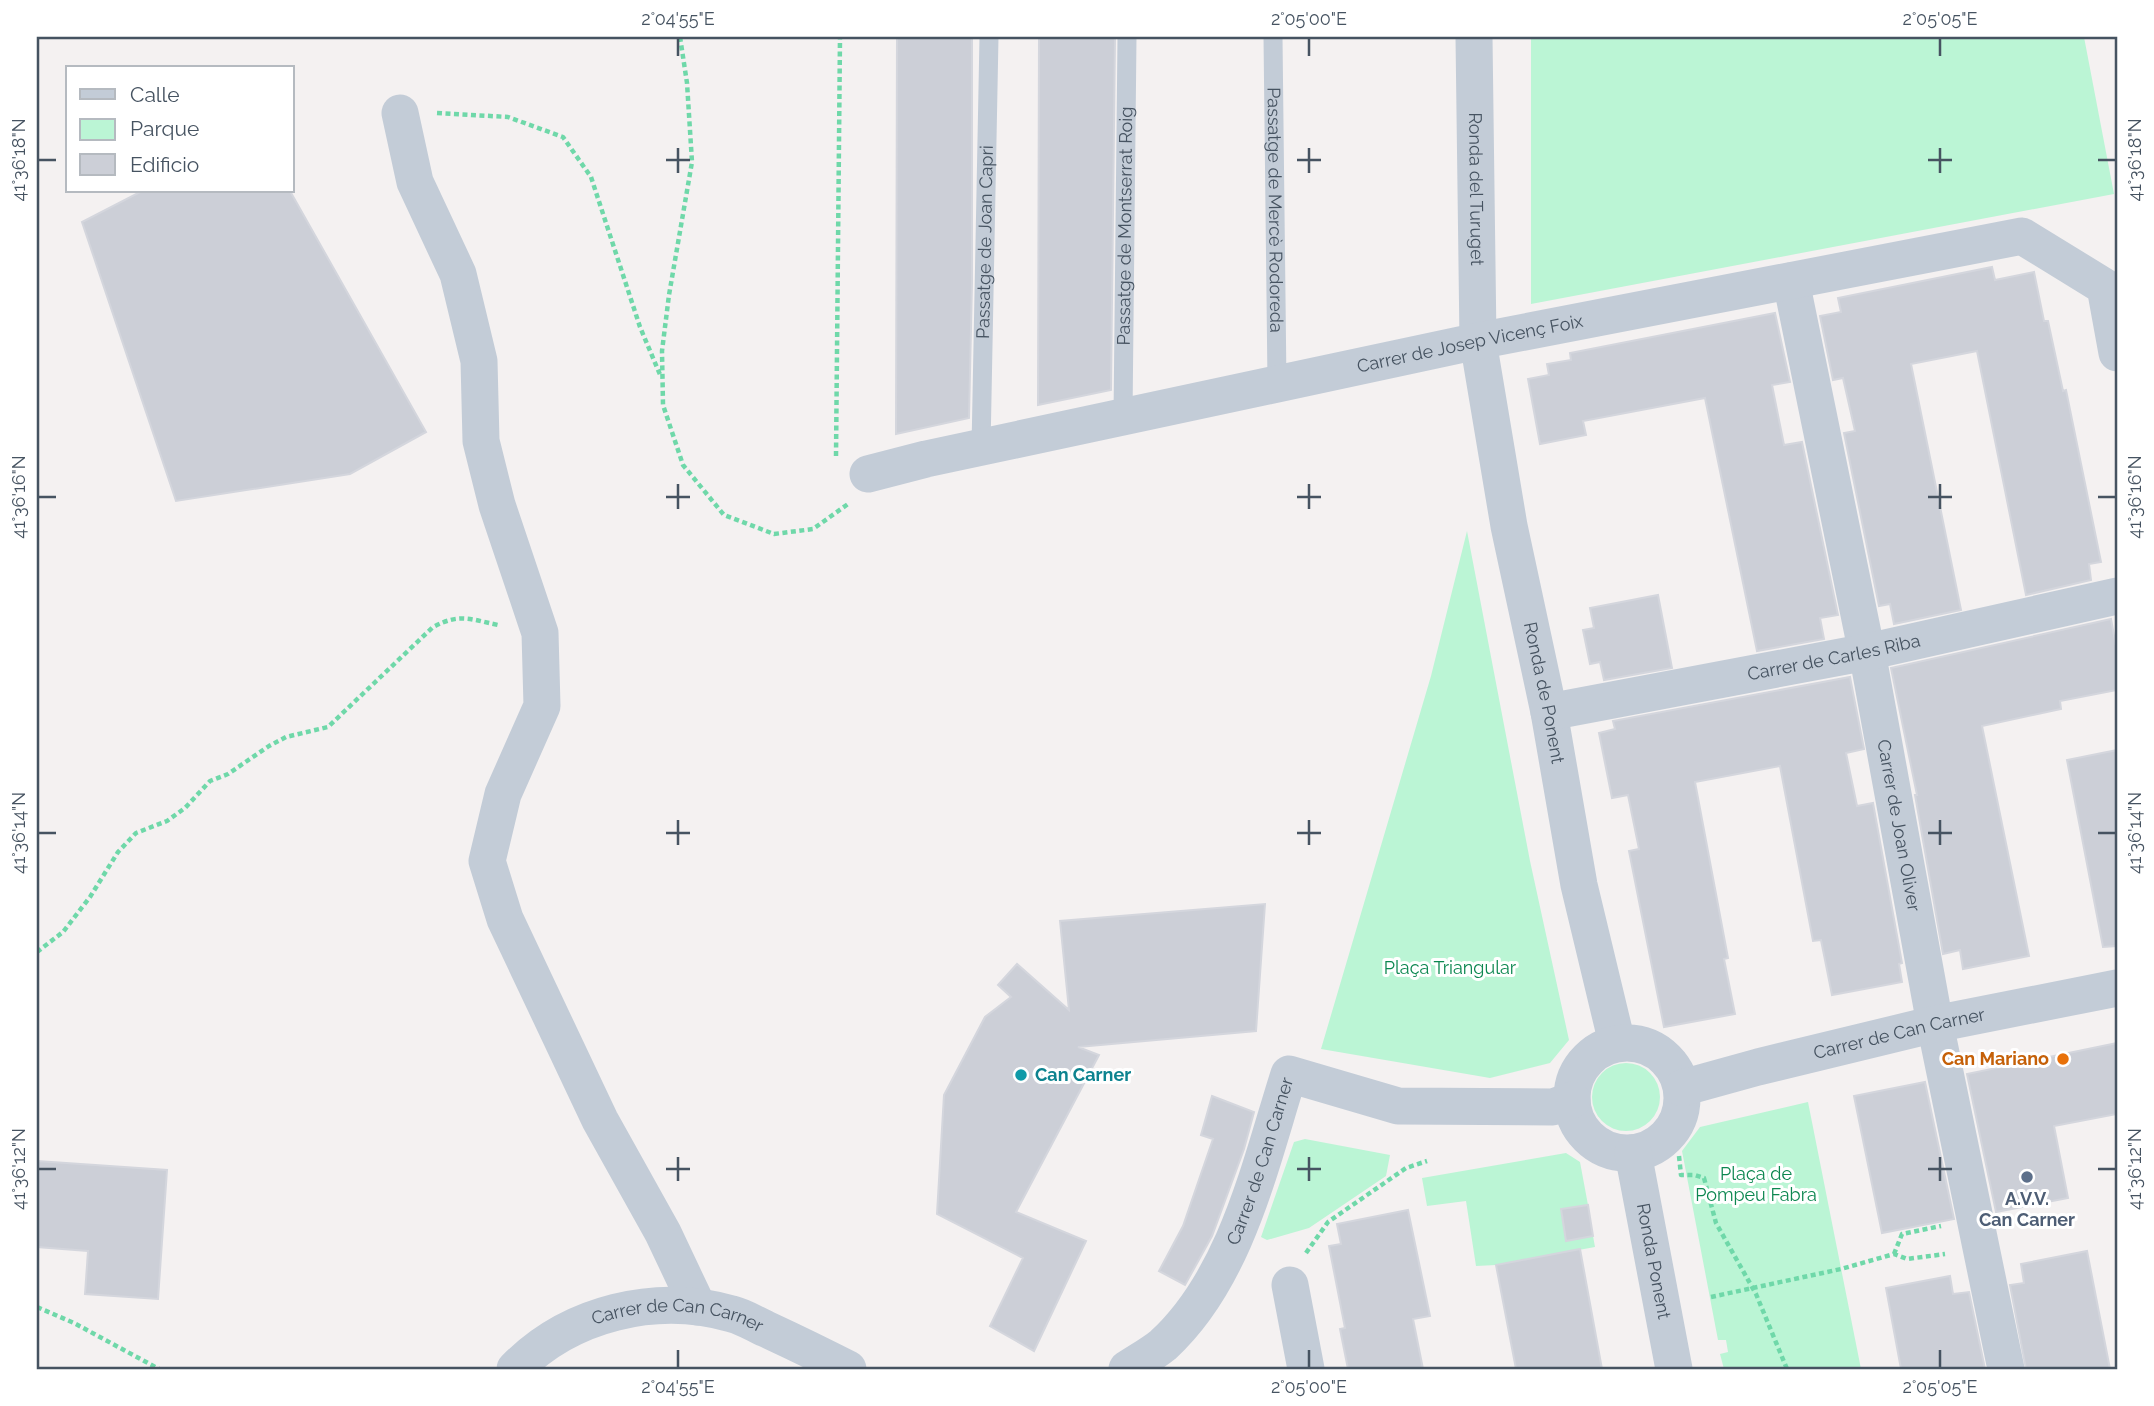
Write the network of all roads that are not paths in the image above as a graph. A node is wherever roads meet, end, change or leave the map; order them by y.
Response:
1 (989, 37) edge
2 (1127, 37) edge
3 (1273, 37) edge
4 (1474, 37) edge
5 (400, 113) road end
6 (1791, 281) junction
7 (1478, 341) junction
8 (2117, 353) edge
9 (1277, 384) junction
10 (1123, 417) junction
11 (981, 448) junction
12 (854, 485) road end
13 (2117, 596) edge
14 (1867, 652) junction
15 (1549, 712) junction
16 (2117, 988) edge
17 (1935, 1024) junction
18 (1617, 1043) junction
19 (1682, 1088) junction
20 (1572, 1100) junction
21 (1633, 1153) junction
22 (1290, 1285) road end
23 (698, 1307) junction
24 (515, 1369) edge
25 (848, 1369) edge
26 (1127, 1369) edge
27 (1306, 1369) edge
28 (1674, 1369) edge
29 (2006, 1369) edge

1 - 11 lane, Passatge de Joan Capri
2 - 10 lane, Passatge de Montserrat Roig
3 - 9 lane, Passatge de Mercè Rodoreda
4 - 7 street, Ronda del Turuget
5 - 23 street
6 - 7 street, Carrer de Josep Vicenç Foix
6 - 8 street, Carrer de Josep Vicenç Foix
6 - 14 street, Carrer de Joan Oliver
7 - 9 street, Carrer de Josep Vicenç Foix
7 - 15 street, Ronda de Ponent
9 - 10 street, Carrer de Josep Vicenç Foix
10 - 11 street, Carrer de Josep Vicenç Foix
11 - 12 street, Carrer de Josep Vicenç Foix
13 - 14 street, Carrer de Carles Riba
14 - 15 street, Carrer de Carles Riba
14 - 17 street, Carrer de Joan Oliver
15 - 18 street, Ronda de Ponent
16 - 17 street, Carrer de Can Carner
17 - 19 street, Carrer de Can Carner
17 - 29 street, Carrer de Joan Oliver
18 - 19 street
18 - 20 street
19 - 21 street
20 - 21 street
20 - 26 street, Carrer de Can Carner
21 - 28 street, Ronda Ponent
22 - 27 street
23 - 24 street, Carrer de Can Carner
23 - 25 street, Carrer de Can Carner

